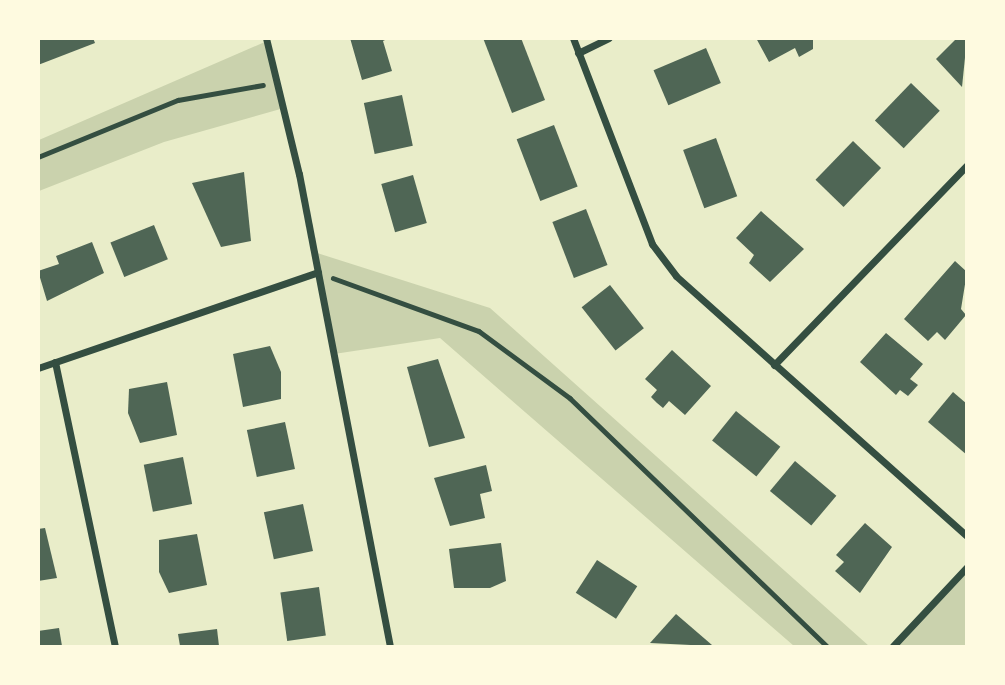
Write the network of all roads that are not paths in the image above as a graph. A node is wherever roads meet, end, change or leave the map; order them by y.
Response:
1 (266, 38) edge
2 (573, 38) edge
3 (609, 38) edge
4 (578, 53) junction
5 (967, 165) edge
6 (318, 272) junction
7 (55, 362) junction
8 (774, 365) junction
9 (38, 368) edge
10 (967, 536) edge
11 (967, 567) edge
12 (115, 646) edge
13 (390, 646) edge
14 (893, 646) edge

1 - 6 street
2 - 4 street
3 - 4 street
4 - 8 street
5 - 8 street
6 - 7 street
6 - 13 street
7 - 9 street
7 - 12 street
8 - 10 street
11 - 14 street

